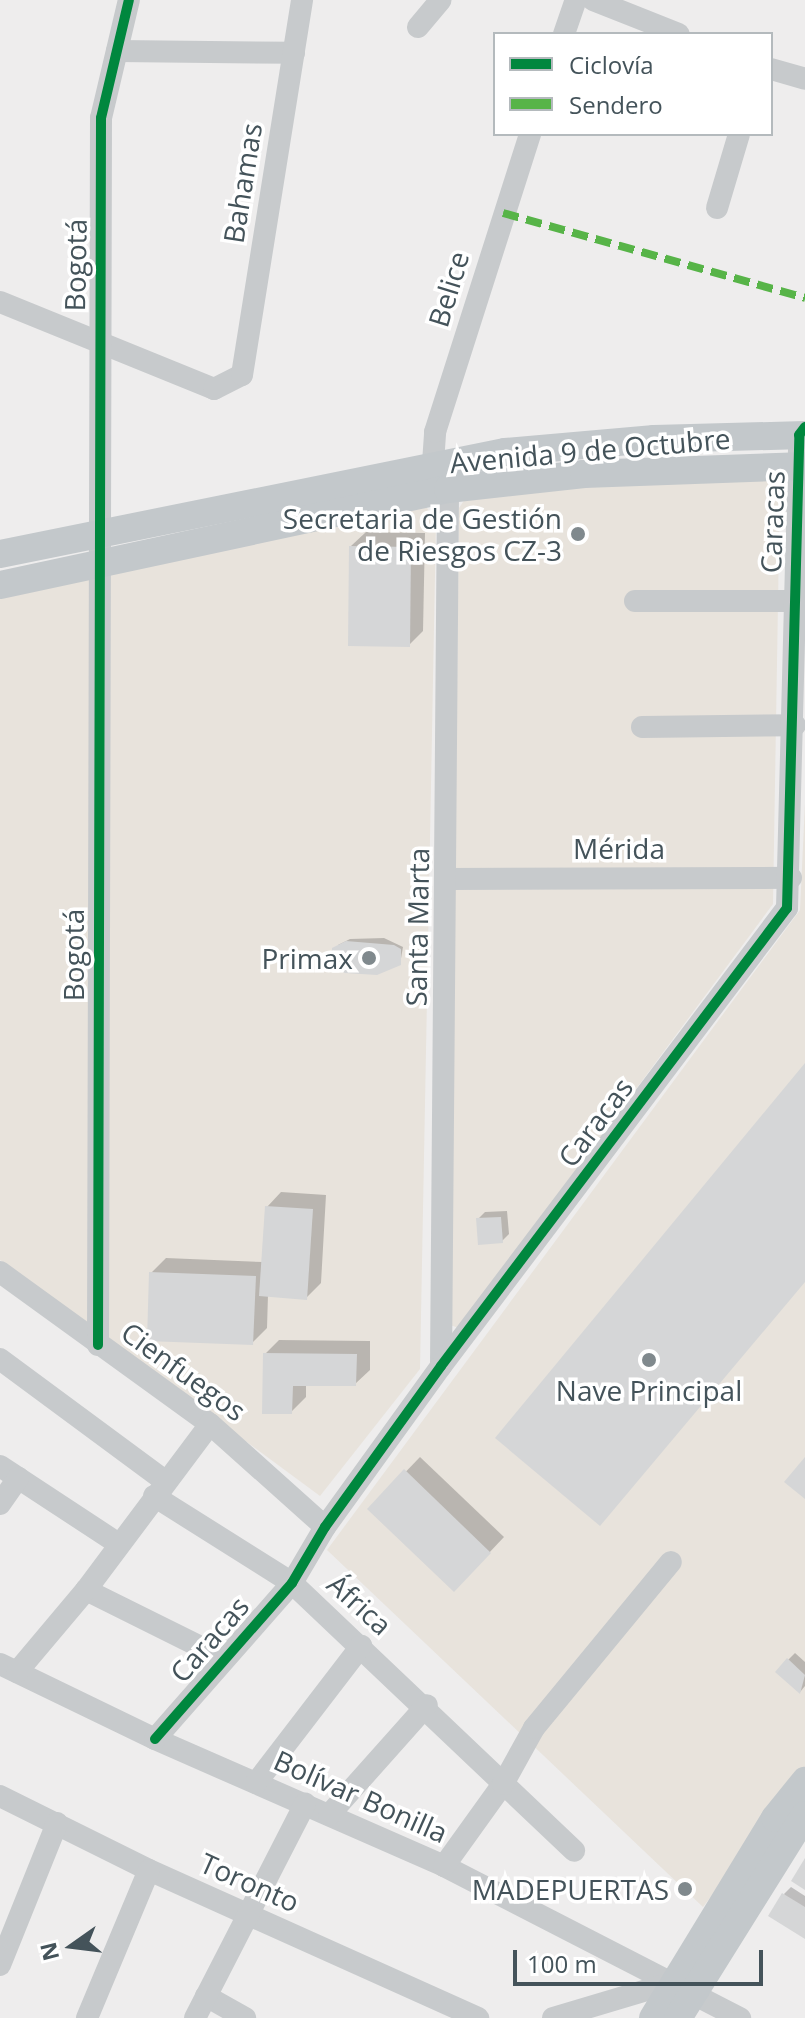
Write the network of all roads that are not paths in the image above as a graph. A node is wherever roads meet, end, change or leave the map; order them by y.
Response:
1 (129, 0) edge
2 (302, 0) edge
3 (441, 0) edge
4 (576, 0) edge
5 (593, 0) edge
6 (418, 27) dead end
7 (565, 32) edge
8 (674, 32) edge
9 (117, 51) junction
10 (294, 53) junction
11 (773, 70) edge
12 (805, 79) edge
13 (529, 136) edge
14 (738, 136) edge
15 (717, 208) dead end
16 (0, 302) edge
17 (97, 338) junction
18 (803, 433) edge
19 (433, 463) junction
20 (802, 466) edge
21 (448, 489) junction
22 (97, 534) junction
23 (0, 554) edge
24 (97, 565) junction
25 (0, 585) edge
26 (635, 601) dead end
27 (793, 601) junction
28 (795, 725) junction
29 (642, 727) dead end
30 (791, 878) junction
31 (448, 879) junction
32 (0, 1272) edge
33 (98, 1345) junction
34 (0, 1359) edge
35 (441, 1366) junction
36 (210, 1424) junction
37 (9, 1472) edge
38 (159, 1488) junction
39 (0, 1504) edge
40 (325, 1527) junction
41 (117, 1543) junction
42 (671, 1562) dead end
43 (292, 1583) junction
44 (86, 1590) junction
45 (361, 1646) junction
46 (223, 1658) junction
47 (9, 1668) edge
48 (427, 1705) junction
49 (155, 1739) junction
50 (805, 1781) edge
51 (256, 1783) junction
52 (503, 1784) junction
53 (0, 1796) edge
54 (305, 1804) junction
55 (329, 1815) junction
56 (57, 1823) junction
57 (801, 1827) edge
58 (574, 1851) dead end
59 (444, 1866) junction
60 (149, 1870) junction
61 (249, 1913) junction
62 (2, 1954) edge
63 (684, 1987) junction
64 (206, 1996) junction
65 (430, 2009) edge
66 (87, 2018) edge
67 (195, 2018) edge
68 (245, 2018) edge
69 (478, 2018) edge
70 (553, 2018) edge
71 (653, 2018) edge
72 (678, 2018) edge
73 (740, 2018) edge

1 - 9 street, Bogotá
2 - 10 street, Bahamas
3 - 6 street
4 - 7 street
5 - 8 street
9 - 10 street
9 - 17 street, Bogotá
10 - 17 street, Bahamas
11 - 12 street
13 - 19 street, Belice
14 - 15 street
16 - 17 street
17 - 22 street, Bogotá
18 - 19 main road, Avenida 9 de Octubre
18 - 20 street, Caracas
19 - 22 main road, Avenida 9 de Octubre
20 - 21 main road, Avenida 9 de Octubre
20 - 27 street, Caracas
21 - 24 main road, Avenida 9 de Octubre
21 - 31 street, Santa Marta
22 - 23 main road, Avenida 9 de Octubre
22 - 24 street, Bogotá
24 - 25 main road, Avenida 9 de Octubre
24 - 33 street, Bogotá
26 - 27 street
27 - 28 street, Caracas
28 - 29 street
28 - 30 street, Caracas
30 - 31 street, Mérida
30 - 35 street, Caracas
31 - 35 street, Santa Marta
32 - 33 street, Cienfuegos
33 - 36 street, Cienfuegos
34 - 38 street, África
35 - 40 street, Caracas
36 - 38 street
36 - 40 street, Cienfuegos
37 - 39 street
37 - 41 street
38 - 41 street
38 - 43 street, África
40 - 43 street, Caracas
41 - 44 street
42 - 52 street
43 - 45 street, África
43 - 46 street, Caracas
44 - 46 street
44 - 47 street
45 - 48 street, África
45 - 51 street
46 - 49 street, Caracas
47 - 49 street, Bolívar Bonilla
48 - 52 street, África
48 - 55 street
49 - 51 street, Bolívar Bonilla
50 - 63 main road
51 - 54 street, Bolívar Bonilla
52 - 58 street, África
52 - 59 street
53 - 56 street, Toronto
54 - 55 street, Bolívar Bonilla
54 - 61 street
55 - 59 street, Bolívar Bonilla
56 - 60 street, Toronto
56 - 62 street
57 - 63 main road
59 - 63 street, Bolívar Bonilla
60 - 61 street, Toronto
60 - 66 street
61 - 64 street
61 - 65 street, Toronto
63 - 70 street
63 - 71 main road
63 - 72 main road
63 - 73 street, Bolívar Bonilla
64 - 67 street
64 - 68 street
65 - 69 street, Toronto

